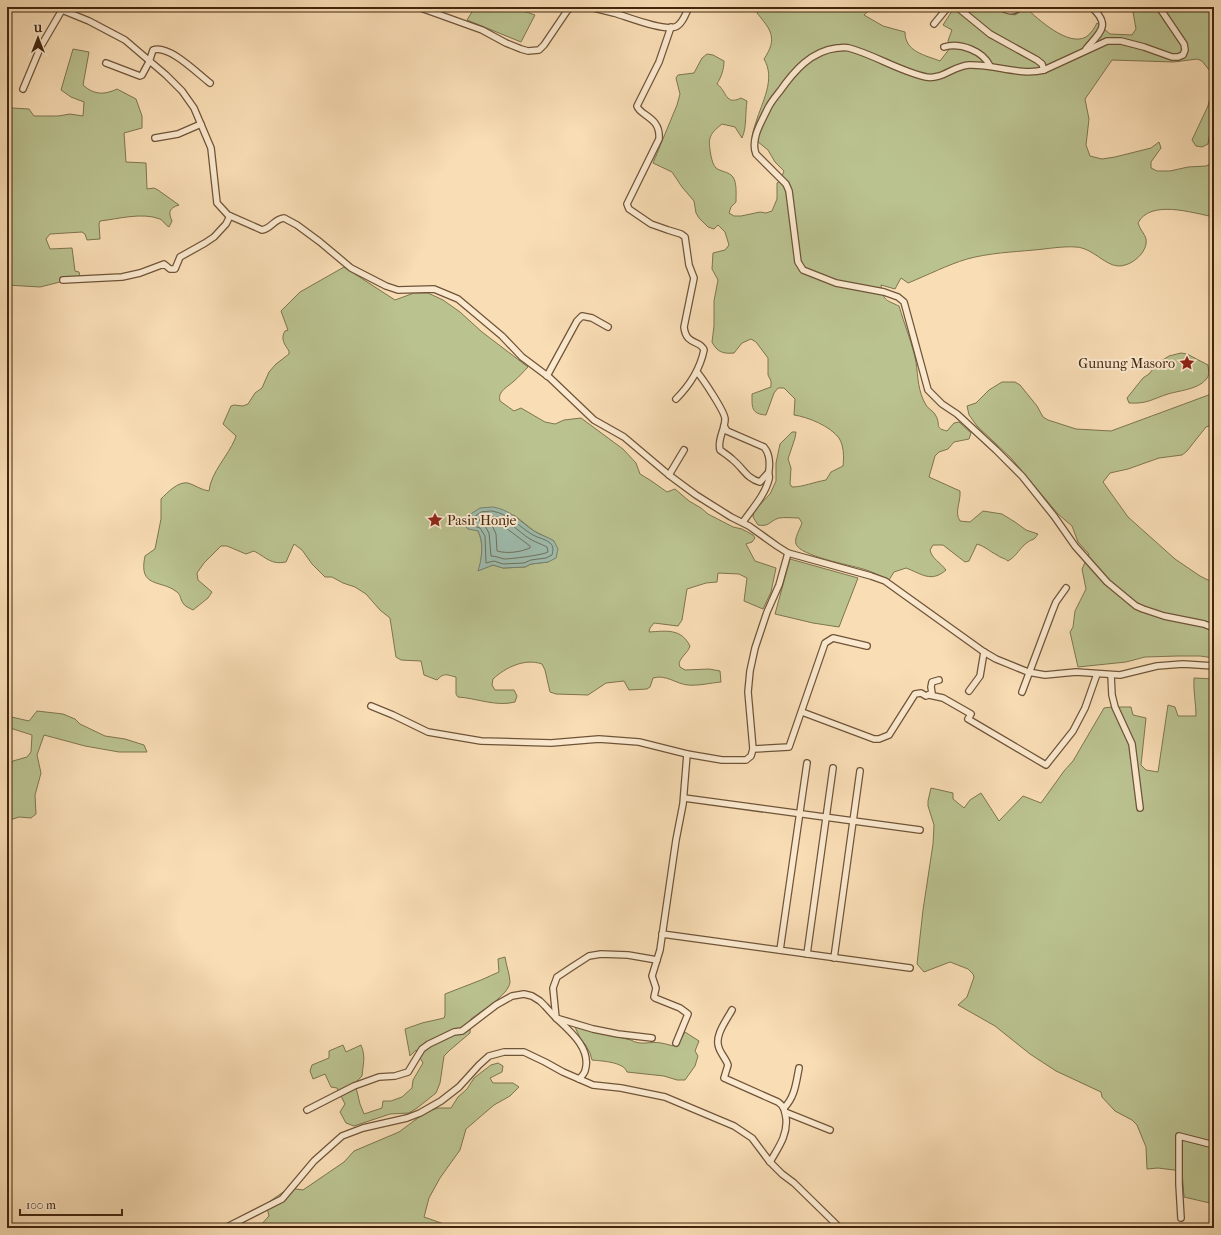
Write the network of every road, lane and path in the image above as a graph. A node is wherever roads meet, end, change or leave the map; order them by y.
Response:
1 (418, 7) edge
2 (572, 7) edge
3 (590, 7) edge
4 (689, 7) edge
5 (948, 7) edge
6 (957, 7) edge
7 (1001, 7) edge
8 (1020, 7) edge
9 (1091, 7) edge
10 (1159, 7) edge
11 (60, 8) edge
12 (934, 24) dead end
13 (671, 27) junction
14 (944, 47) dead end
15 (1083, 52) junction
16 (150, 62) junction
17 (106, 63) dead end
18 (990, 66) junction
19 (1044, 70) junction
20 (210, 83) dead end
21 (23, 89) dead end
22 (201, 124) junction
23 (155, 138) dead end
24 (230, 216) junction
25 (62, 280) dead end
26 (608, 327) dead end
27 (697, 372) junction
28 (547, 376) junction
29 (676, 399) dead end
30 (724, 426) junction
31 (684, 450) dead end
32 (768, 473) junction
33 (669, 475) junction
34 (743, 522) junction
35 (788, 552) junction
36 (1066, 588) dead end
37 (1214, 628) edge
38 (867, 646) dead end
39 (984, 652) junction
40 (1214, 666) edge
41 (1030, 672) junction
42 (1098, 674) junction
43 (1111, 675) junction
44 (939, 680) dead end
45 (969, 691) dead end
46 (1022, 692) dead end
47 (929, 695) junction
48 (371, 706) dead end
49 (802, 712) junction
50 (753, 749) junction
51 (687, 754) junction
52 (807, 763) dead end
53 (833, 768) dead end
54 (860, 771) dead end
55 (684, 798) junction
56 (1140, 808) dead end
57 (800, 814) junction
58 (826, 817) junction
59 (853, 821) junction
60 (920, 830) dead end
61 (662, 934) junction
62 (780, 950) junction
63 (807, 954) junction
64 (834, 958) junction
65 (657, 960) junction
66 (910, 968) dead end
67 (732, 1010) dead end
68 (556, 1018) junction
69 (652, 1038) dead end
70 (676, 1043) dead end
71 (799, 1068) dead end
72 (579, 1079) junction
73 (308, 1110) dead end
74 (784, 1110) junction
75 (830, 1130) dead end
76 (1214, 1145) edge
77 (770, 1162) junction
78 (1181, 1218) dead end
79 (225, 1228) edge
80 (840, 1228) edge

1 - 2 street
3 - 13 street
4 - 13 street
5 - 12 street
6 - 19 street
7 - 8 street
9 - 15 street
10 - 15 street
11 - 16 street
11 - 21 street
13 - 27 street
14 - 18 street
15 - 19 street
16 - 17 street
16 - 20 street
16 - 22 street
18 - 19 street
18 - 37 street
22 - 23 street
22 - 24 street
24 - 25 street
24 - 28 street
26 - 28 street
27 - 29 street
27 - 30 street
28 - 33 street
30 - 32 street
30 - 32 street
31 - 33 street
32 - 34 street
33 - 34 street
34 - 35 street
35 - 39 street
35 - 50 street
36 - 41 street
38 - 49 street
39 - 41 street
39 - 45 street
40 - 43 street
41 - 42 street
41 - 46 street
42 - 43 street
42 - 47 street
43 - 56 street
44 - 47 street
47 - 49 street
48 - 51 street
49 - 50 street
50 - 51 street
51 - 55 street
52 - 57 street
53 - 58 street
54 - 59 street
55 - 57 street
55 - 61 street
57 - 58 street
57 - 62 street
58 - 59 street
58 - 63 street
59 - 60 street
59 - 64 street
61 - 62 street
61 - 65 street
62 - 63 street
63 - 64 street
64 - 66 street
65 - 68 street
65 - 70 street
67 - 74 street
68 - 69 street
68 - 72 street
68 - 73 street
71 - 74 street
72 - 77 street
72 - 79 street
74 - 75 street
74 - 77 street
76 - 78 street
77 - 80 street

